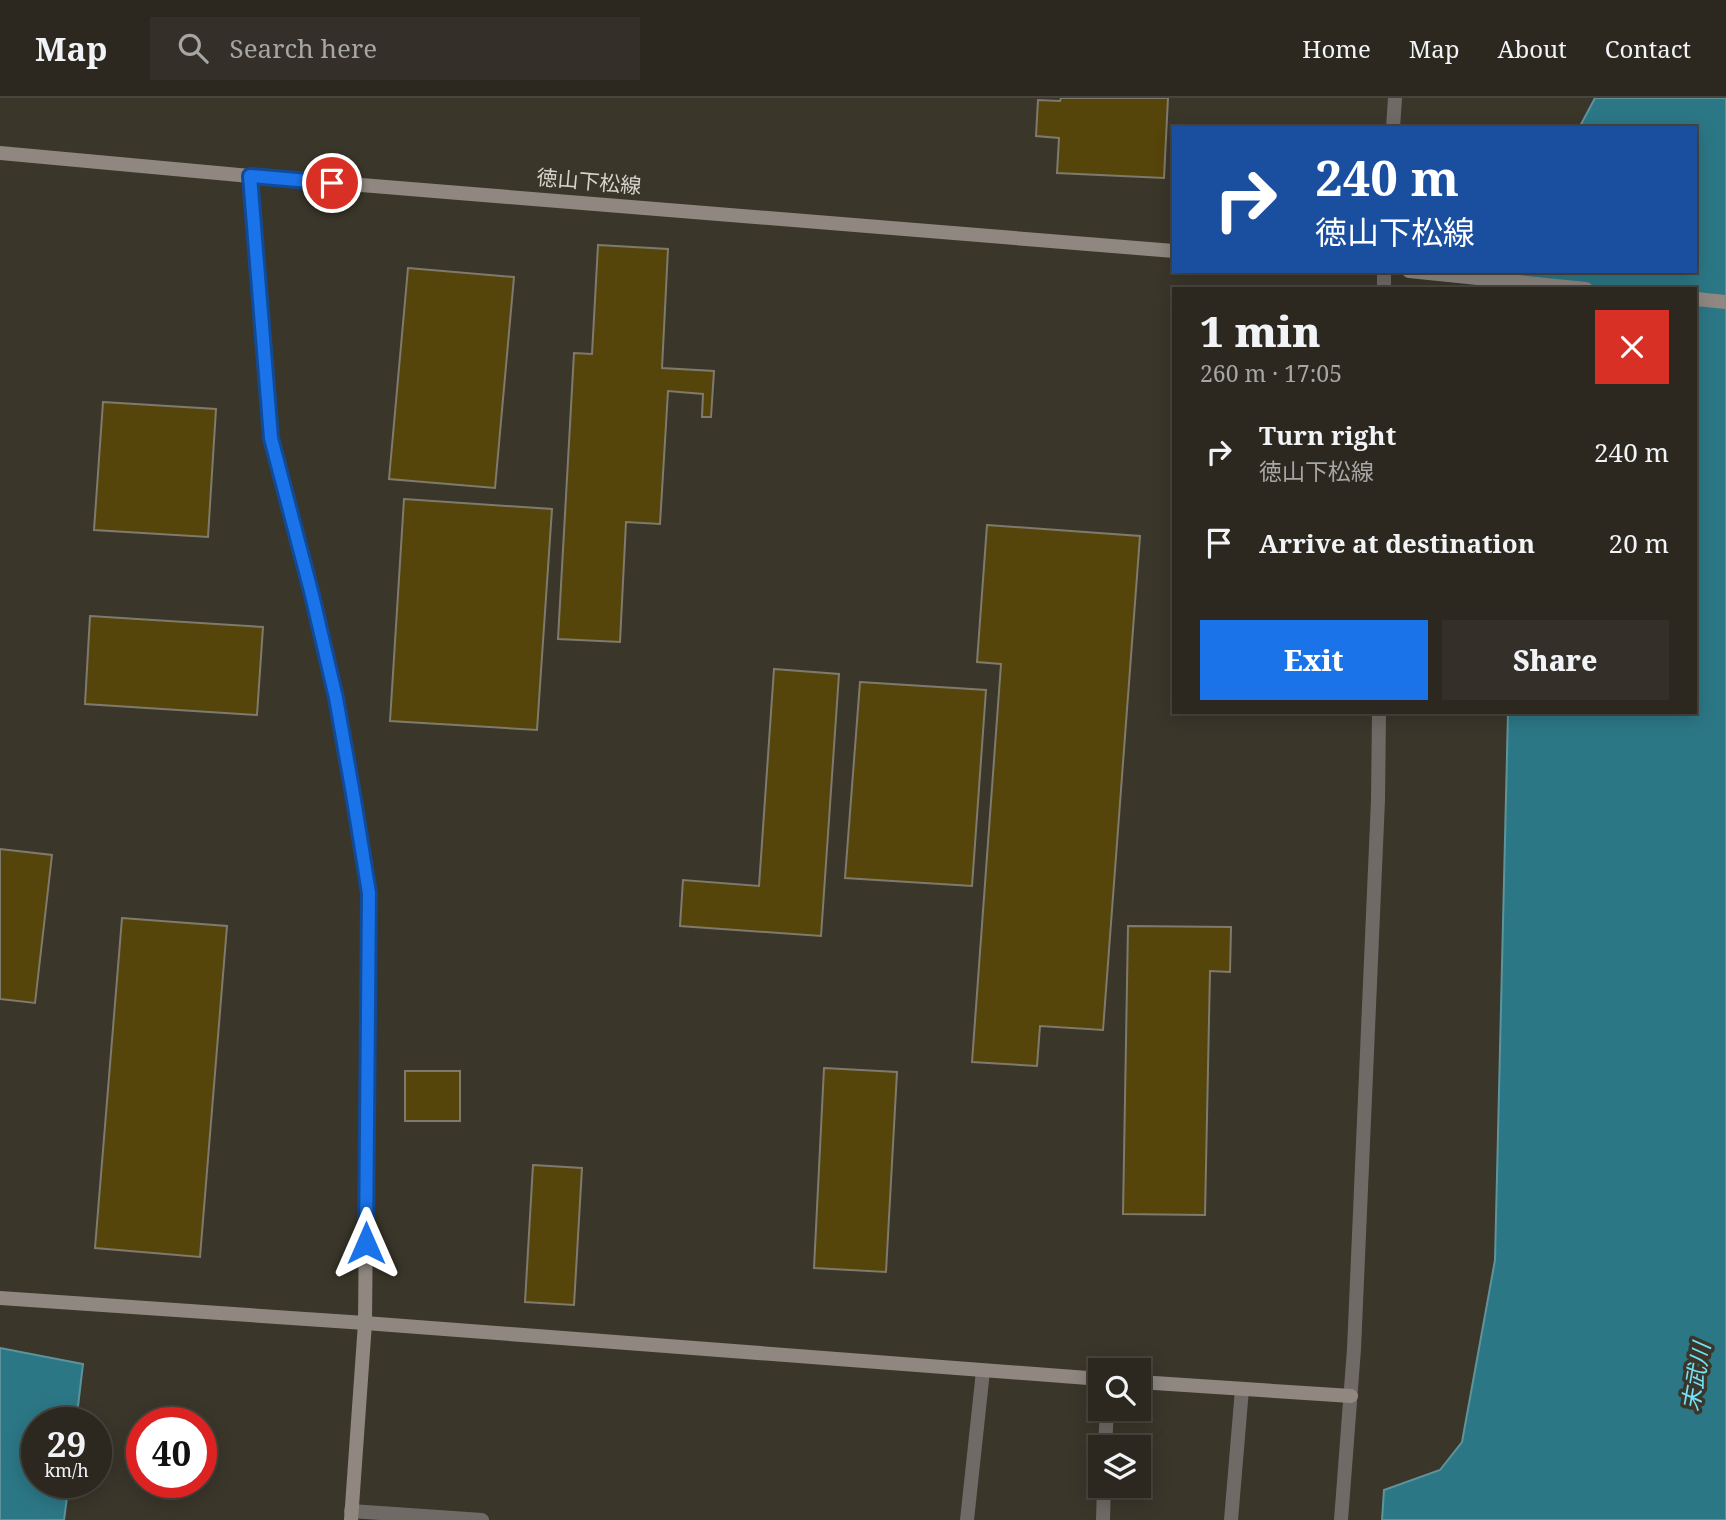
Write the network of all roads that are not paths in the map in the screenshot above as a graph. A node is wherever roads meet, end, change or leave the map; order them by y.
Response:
1 (1395, 98) edge
2 (1393, 126) edge
3 (0, 153) edge
4 (250, 176) junction
5 (1172, 251) edge
6 (1424, 273) edge
7 (1565, 287) edge
8 (1697, 299) edge
9 (1726, 302) edge
10 (1380, 714) edge
11 (0, 1298) edge
12 (365, 1323) junction
13 (983, 1371) junction
14 (1088, 1378) edge
15 (1151, 1383) edge
16 (1242, 1389) junction
17 (1352, 1396) junction
18 (1103, 1498) edge
19 (351, 1515) edge
20 (482, 1520) edge
21 (967, 1520) edge
22 (1102, 1520) edge
23 (1231, 1520) edge
24 (1341, 1520) edge

1 - 2 street
3 - 4 street, 徳山下松線
4 - 5 street, 徳山下松線
4 - 12 street
6 - 7 street
8 - 9 street
10 - 17 street
11 - 12 street
12 - 13 street
12 - 19 street
13 - 14 street
13 - 21 street
15 - 16 street
16 - 17 street
16 - 23 street
17 - 24 street
18 - 22 street
19 - 20 street

